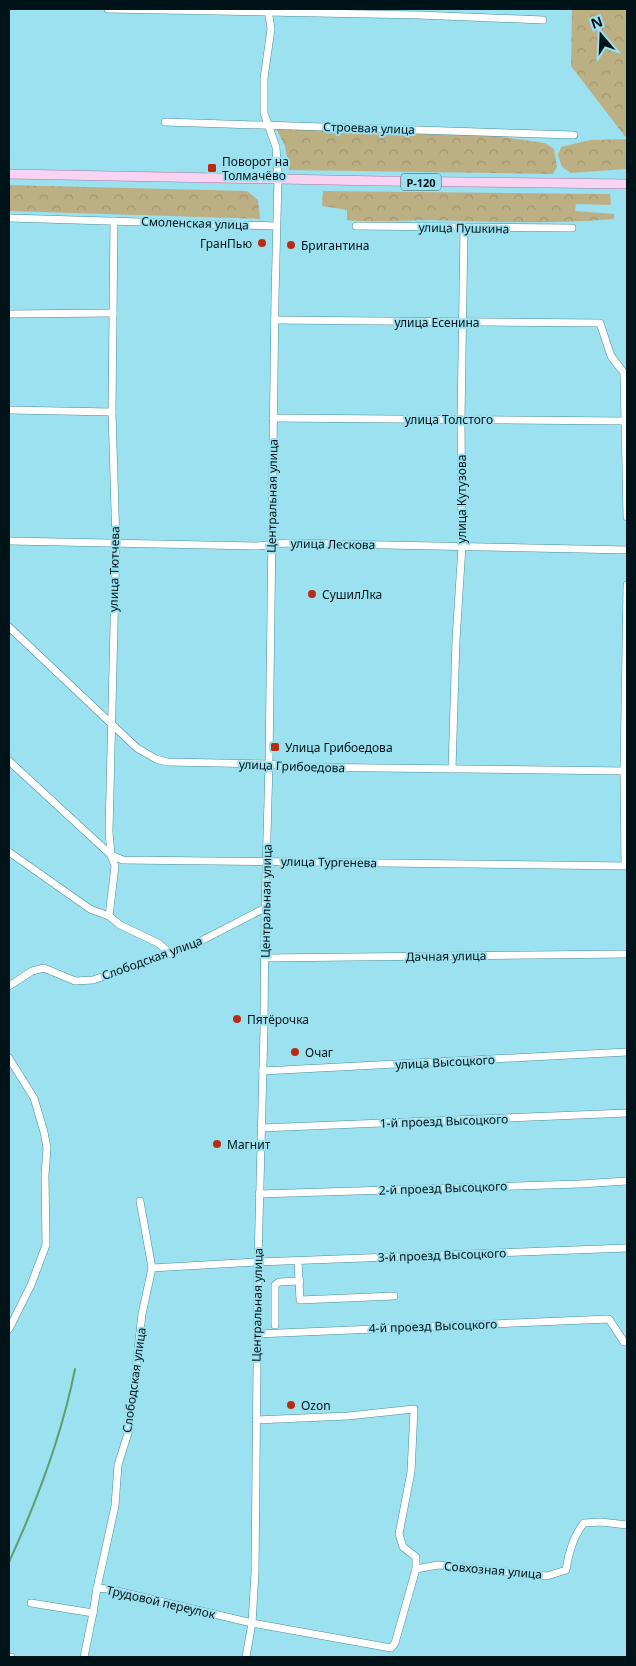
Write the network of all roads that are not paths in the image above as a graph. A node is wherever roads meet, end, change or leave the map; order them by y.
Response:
1 (108, 9) edge
2 (268, 10) edge
3 (543, 20) dead end
4 (165, 122) dead end
5 (268, 124) junction
6 (574, 135) dead end
7 (9, 174) edge
8 (278, 178) junction
9 (627, 184) edge
10 (9, 218) edge
11 (114, 221) junction
12 (276, 226) junction
13 (356, 226) dead end
14 (464, 228) junction
15 (572, 228) dead end
16 (113, 313) junction
17 (9, 314) edge
18 (275, 320) junction
19 (463, 322) junction
20 (626, 373) edge
21 (9, 410) edge
22 (112, 412) junction
23 (273, 418) junction
24 (461, 419) junction
25 (624, 421) junction
26 (627, 517) edge
27 (9, 541) edge
28 (116, 543) junction
29 (272, 545) junction
30 (462, 546) junction
31 (627, 550) edge
32 (627, 585) edge
33 (9, 627) edge
34 (111, 723) junction
35 (9, 761) edge
36 (269, 764) junction
37 (452, 770) junction
38 (625, 771) edge
39 (9, 852) edge
40 (111, 855) junction
41 (267, 862) junction
42 (626, 865) edge
43 (265, 908) junction
44 (109, 916) junction
45 (170, 953) junction
46 (627, 954) edge
47 (265, 958) junction
48 (9, 986) edge
49 (627, 1052) edge
50 (9, 1058) edge
51 (263, 1071) junction
52 (627, 1113) edge
53 (261, 1128) junction
54 (627, 1181) edge
55 (259, 1194) junction
56 (140, 1201) dead end
57 (627, 1248) edge
58 (298, 1261) junction
59 (258, 1262) junction
60 (152, 1268) junction
61 (300, 1281) junction
62 (394, 1296) dead end
63 (275, 1325) dead end
64 (9, 1328) edge
65 (257, 1334) junction
66 (626, 1342) edge
67 (256, 1420) junction
68 (627, 1524) edge
69 (416, 1568) junction
70 (97, 1588) junction
71 (31, 1602) dead end
72 (93, 1613) junction
73 (252, 1623) junction
74 (84, 1657) edge
75 (246, 1657) edge

1 - 2 street
2 - 3 street
2 - 5 street, Центральная улица
4 - 5 street, Строевая улица
5 - 6 street, Строевая улица
5 - 8 street, Центральная улица
7 - 8 main road, Р-120
8 - 9 main road, Р-120
8 - 12 street, Центральная улица
10 - 11 street
11 - 12 street, Смоленская улица
11 - 16 street, улица Тютчева
12 - 18 street, Центральная улица
13 - 14 street, улица Пушкина
14 - 15 street, улица Пушкина
14 - 19 street, улица Кутузова
16 - 17 street
16 - 22 street, улица Тютчева
18 - 19 street, улица Есенина
18 - 23 street, Центральная улица
19 - 20 street, улица Есенина
19 - 24 street, улица Кутузова
20 - 25 street
21 - 22 street
22 - 28 street, улица Тютчева
23 - 24 street, улица Толстого
23 - 29 street, Центральная улица
24 - 25 street, улица Толстого
24 - 30 street, улица Кутузова
25 - 26 street
27 - 28 street, улица Лескова
28 - 29 street, улица Лескова
28 - 34 street, улица Тютчева
29 - 30 street, улица Лескова
29 - 36 street, Центральная улица
30 - 31 street, улица Лескова
30 - 37 street, улица Кутузова
32 - 38 street
33 - 34 street, улица Грибоедова
34 - 36 street, улица Грибоедова
34 - 40 street, улица Тютчева
35 - 40 street
36 - 37 street, улица Грибоедова
36 - 41 street, Центральная улица
37 - 38 street, улица Грибоедова
38 - 42 street
39 - 44 street
40 - 41 street, улица Тургенева
40 - 44 street, улица Тютчева
41 - 42 street, улица Тургенева
41 - 43 street, Центральная улица
43 - 45 street, Слободская улица
43 - 47 street, Центральная улица
44 - 45 street
45 - 48 street, Слободская улица
46 - 47 street, Дачная улица
47 - 51 street, Центральная улица
49 - 51 street, улица Высоцкого
50 - 64 street
51 - 53 street, Центральная улица
52 - 53 street, 1-й проезд Высоцкого
53 - 55 street, Центральная улица
54 - 55 street, 2-й проезд Высоцкого
55 - 59 street, Центральная улица
56 - 60 street, Слободская улица
57 - 58 street, 3-й проезд Высоцкого
58 - 59 street, 3-й проезд Высоцкого
58 - 61 street
59 - 60 street, 3-й проезд Высоцкого
59 - 65 street, Центральная улица
60 - 70 street, Слободская улица
61 - 62 street
61 - 63 street
65 - 66 street, 4-й проезд Высоцкого
65 - 67 street, Центральная улица
67 - 69 street
67 - 73 street, Центральная улица
68 - 69 street, Совхозная улица
69 - 73 street
70 - 72 street, Трудовой переулок
70 - 73 street, Трудовой переулок
71 - 72 street
72 - 74 street, Трудовой переулок
73 - 75 street, Центральная улица

